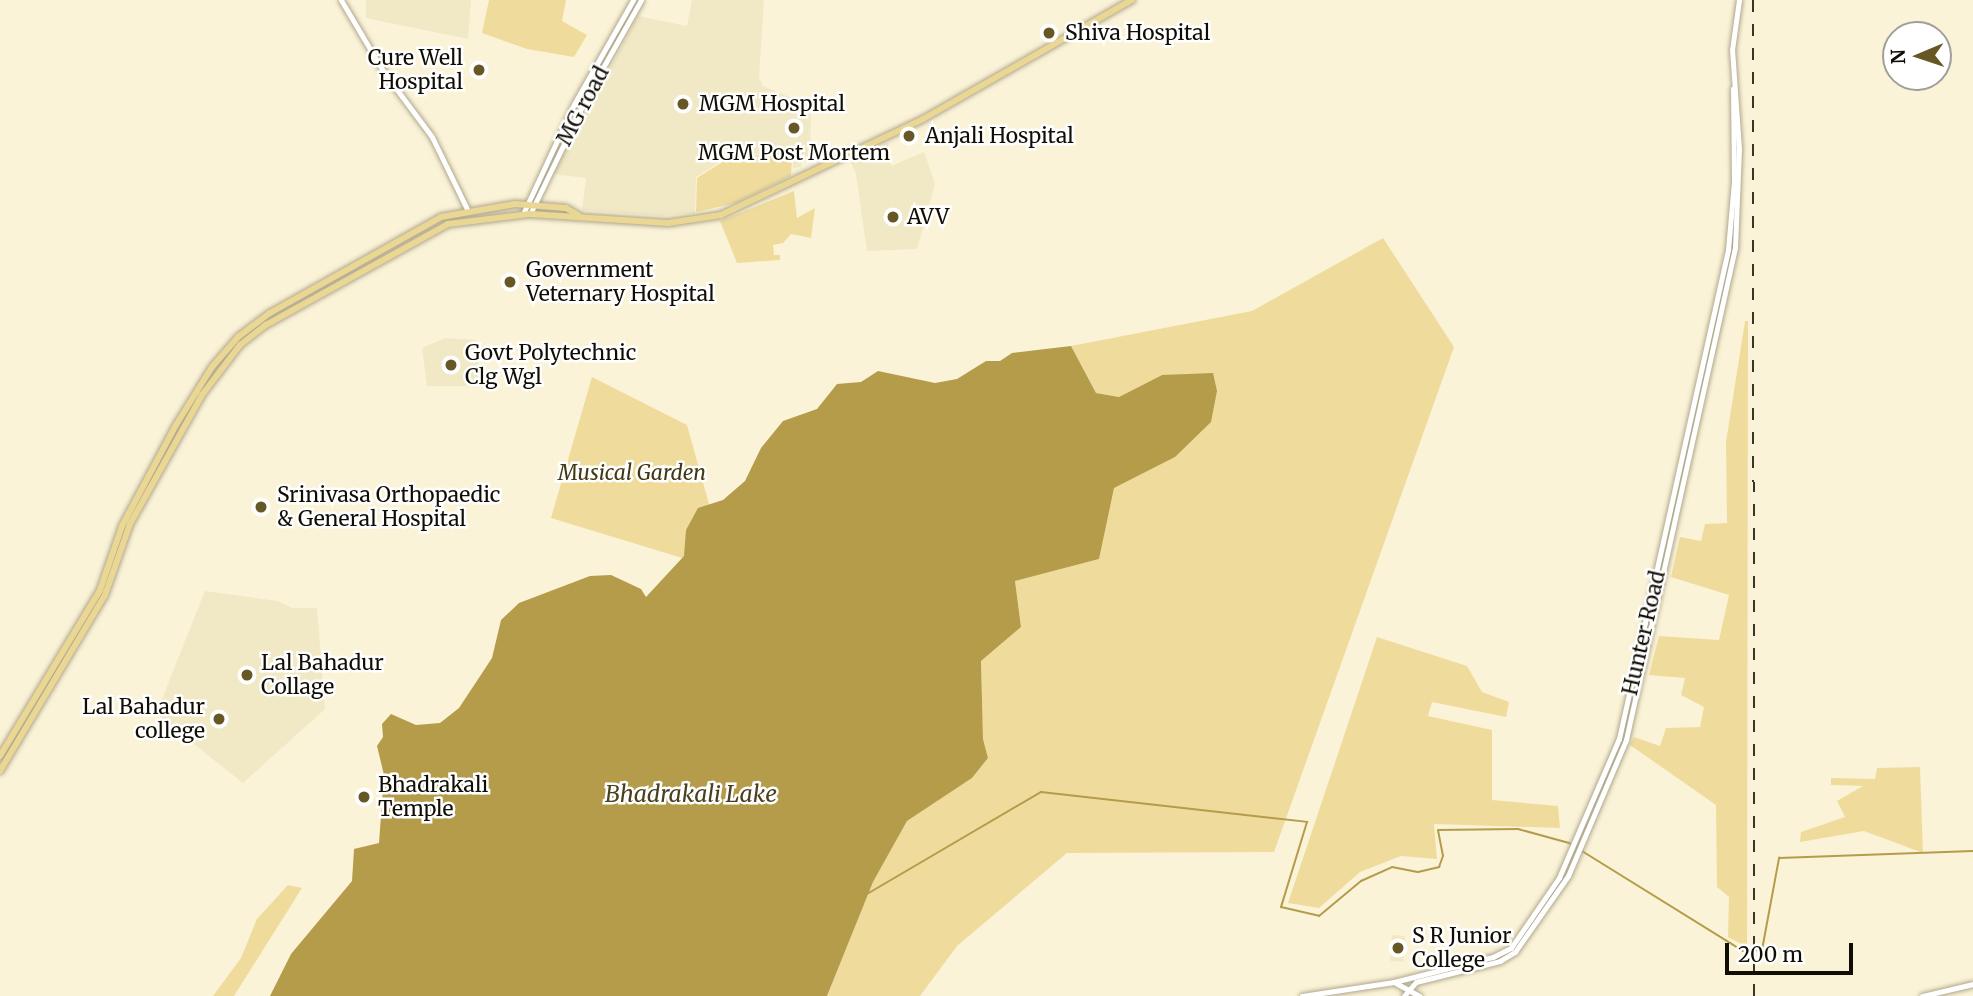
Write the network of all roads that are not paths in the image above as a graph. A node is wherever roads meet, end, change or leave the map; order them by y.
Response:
1 (634, 0) edge
2 (641, 0) edge
3 (1132, 0) edge
4 (1739, 0) edge
5 (340, 1) edge
6 (1734, 81) junction
7 (531, 204) junction
8 (467, 209) junction
9 (526, 214) junction
10 (578, 215) junction
11 (300, 300) junction
12 (0, 756) edge
13 (0, 771) edge
14 (1394, 982) junction
15 (1973, 984) edge
16 (1365, 992) edge
17 (1406, 993) edge
18 (1302, 996) edge
19 (1419, 996) edge
20 (1922, 996) edge

1 - 7 main road, MG road
2 - 7 main road, MG road
3 - 10 highway
4 - 6 street, Hunter Road
5 - 8 main road
6 - 14 street, Hunter Road
6 - 17 street, Hunter Road
7 - 8 highway
7 - 9 main road, MG road
7 - 10 highway
8 - 11 highway
9 - 10 highway
9 - 11 highway
11 - 12 highway
11 - 13 highway
14 - 16 main road, Hunter Road
14 - 17 main road
15 - 20 main road
16 - 18 main road, Hunter Road
17 - 19 main road

